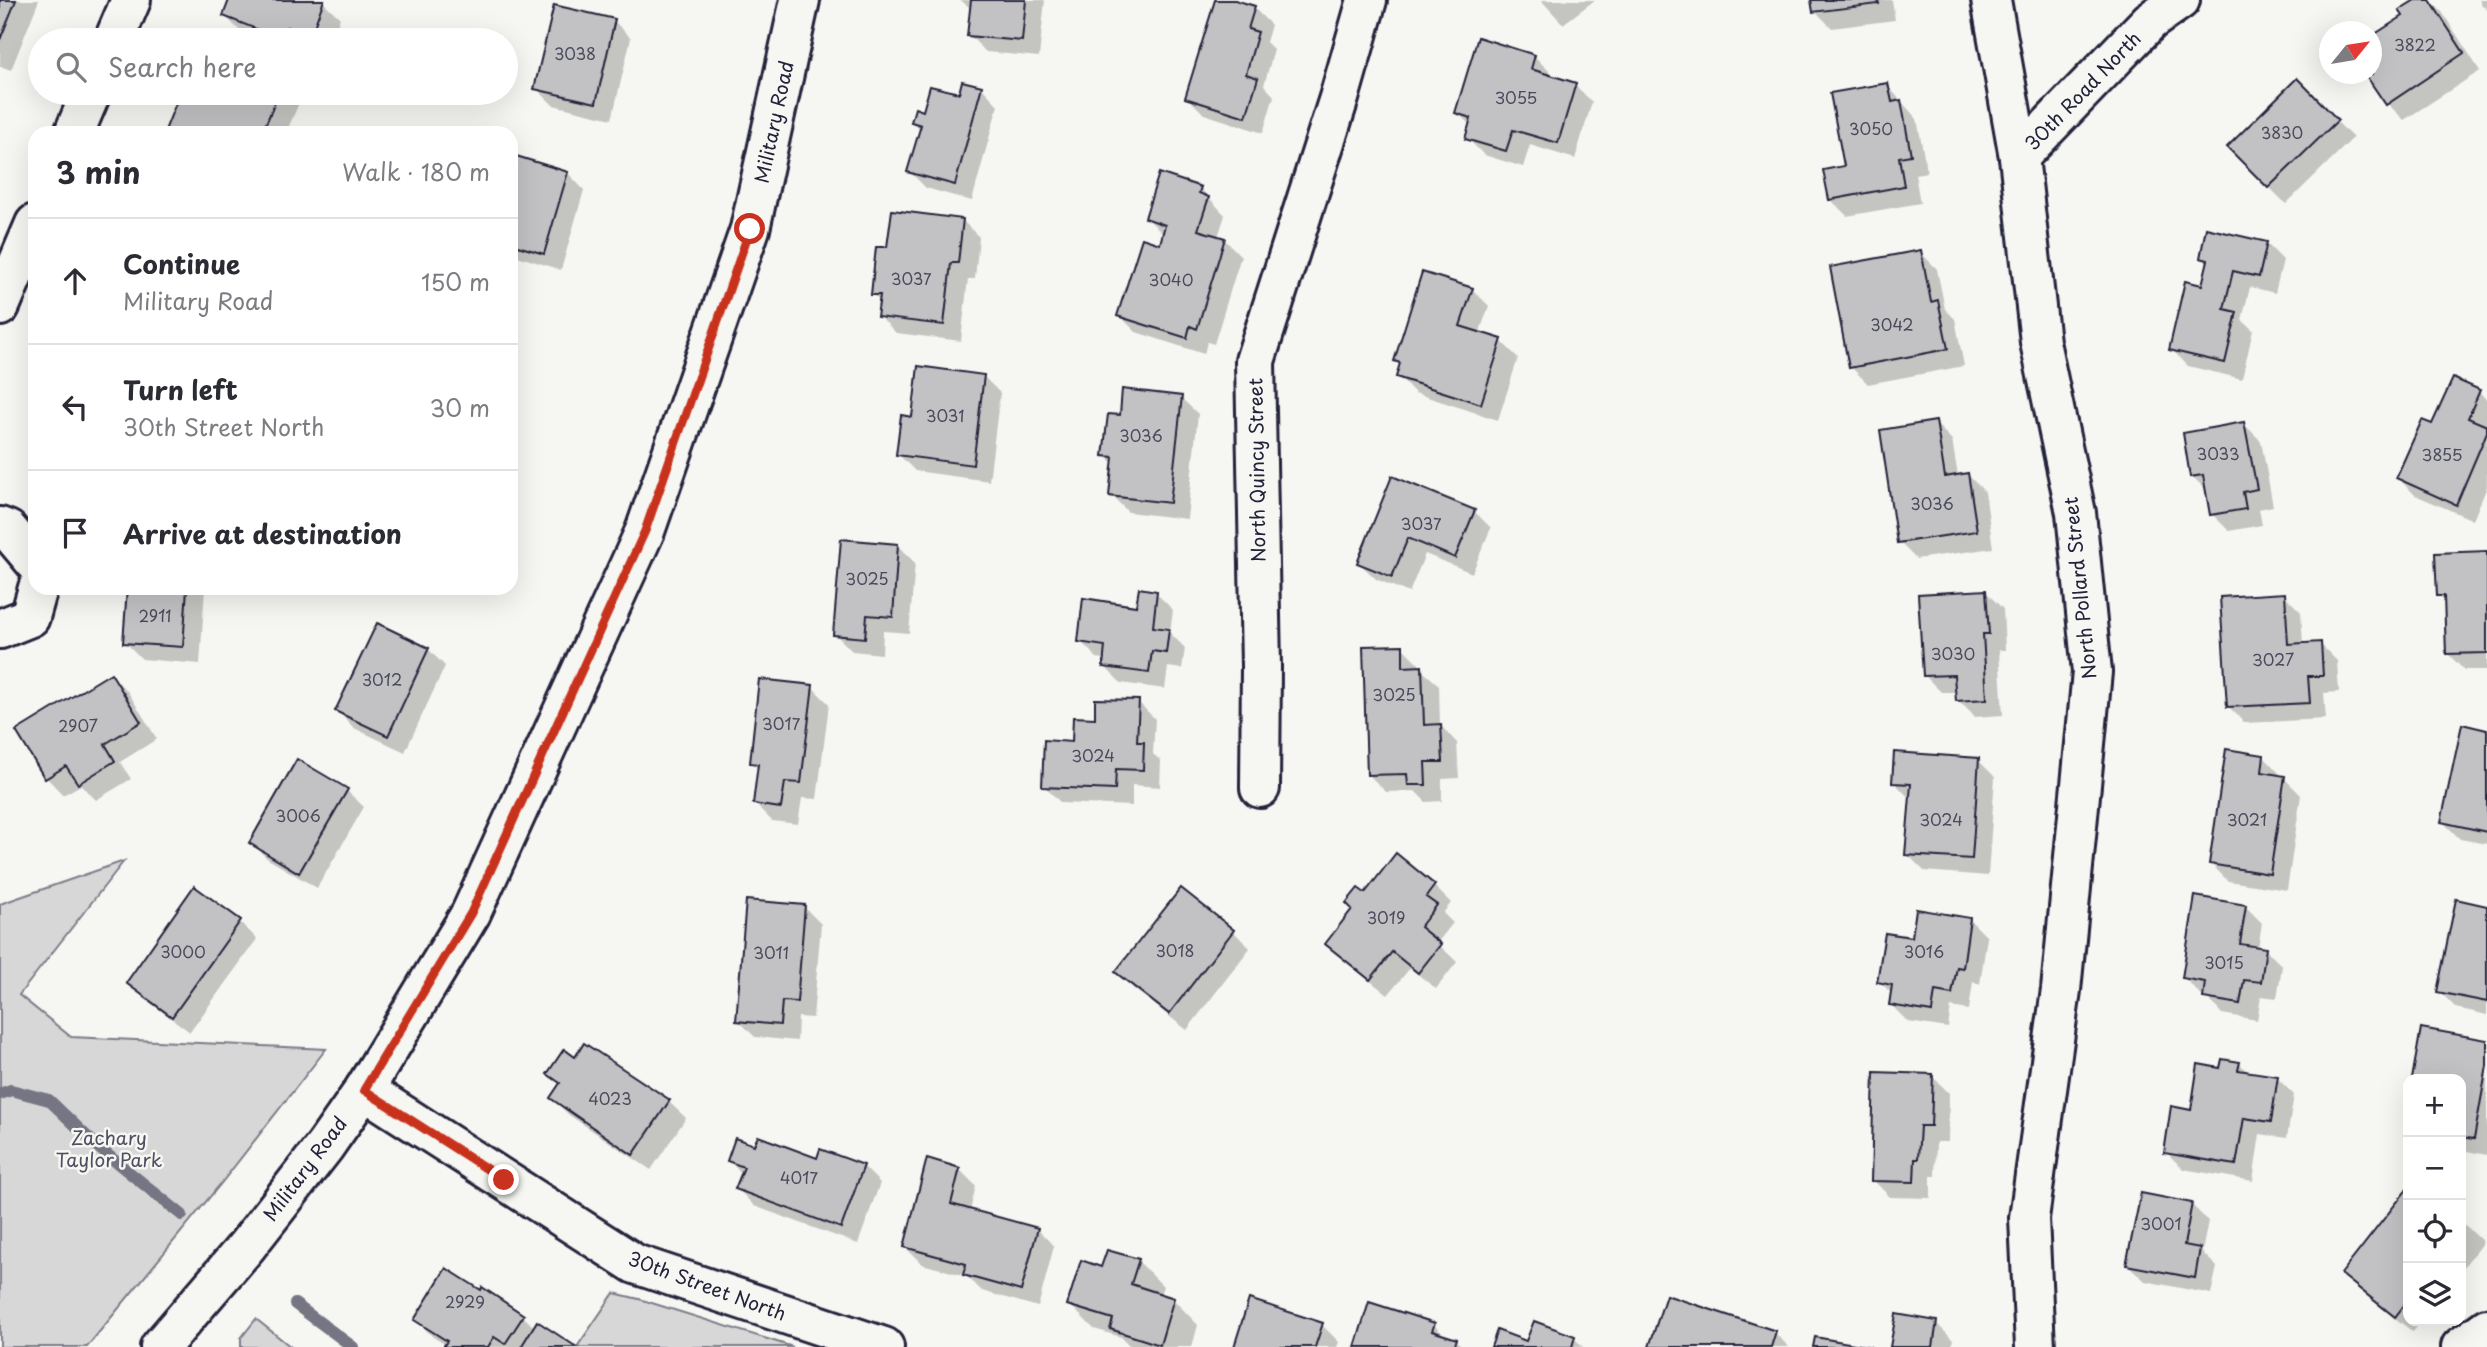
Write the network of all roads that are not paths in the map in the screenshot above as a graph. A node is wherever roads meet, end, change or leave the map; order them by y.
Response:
1 (131, 0) edge
2 (800, 0) edge
3 (1367, 0) edge
4 (1991, 0) edge
5 (2180, 0) edge
6 (119, 28) edge
7 (87, 105) edge
8 (77, 126) edge
9 (2019, 158) junction
10 (28, 240) edge
11 (0, 306) edge
12 (0, 527) edge
13 (28, 554) edge
14 (36, 595) edge
15 (0, 629) edge
16 (1259, 788) dead end
17 (364, 1090) junction
18 (2487, 1328) edge
19 (160, 1347) edge
20 (884, 1347) edge
21 (2035, 1347) edge
22 (2043, 1347) edge
23 (2461, 1347) edge

1 - 6 street
2 - 17 street, Military Road
3 - 16 street, North Quincy Street
4 - 9 street, North Pollard Street
5 - 9 street, 30th Road North
7 - 8 street
9 - 21 street, North Pollard Street
10 - 11 street
12 - 13 street
14 - 15 street
17 - 19 street, Military Road
17 - 20 street, 30th Street North
18 - 23 street
21 - 22 street

